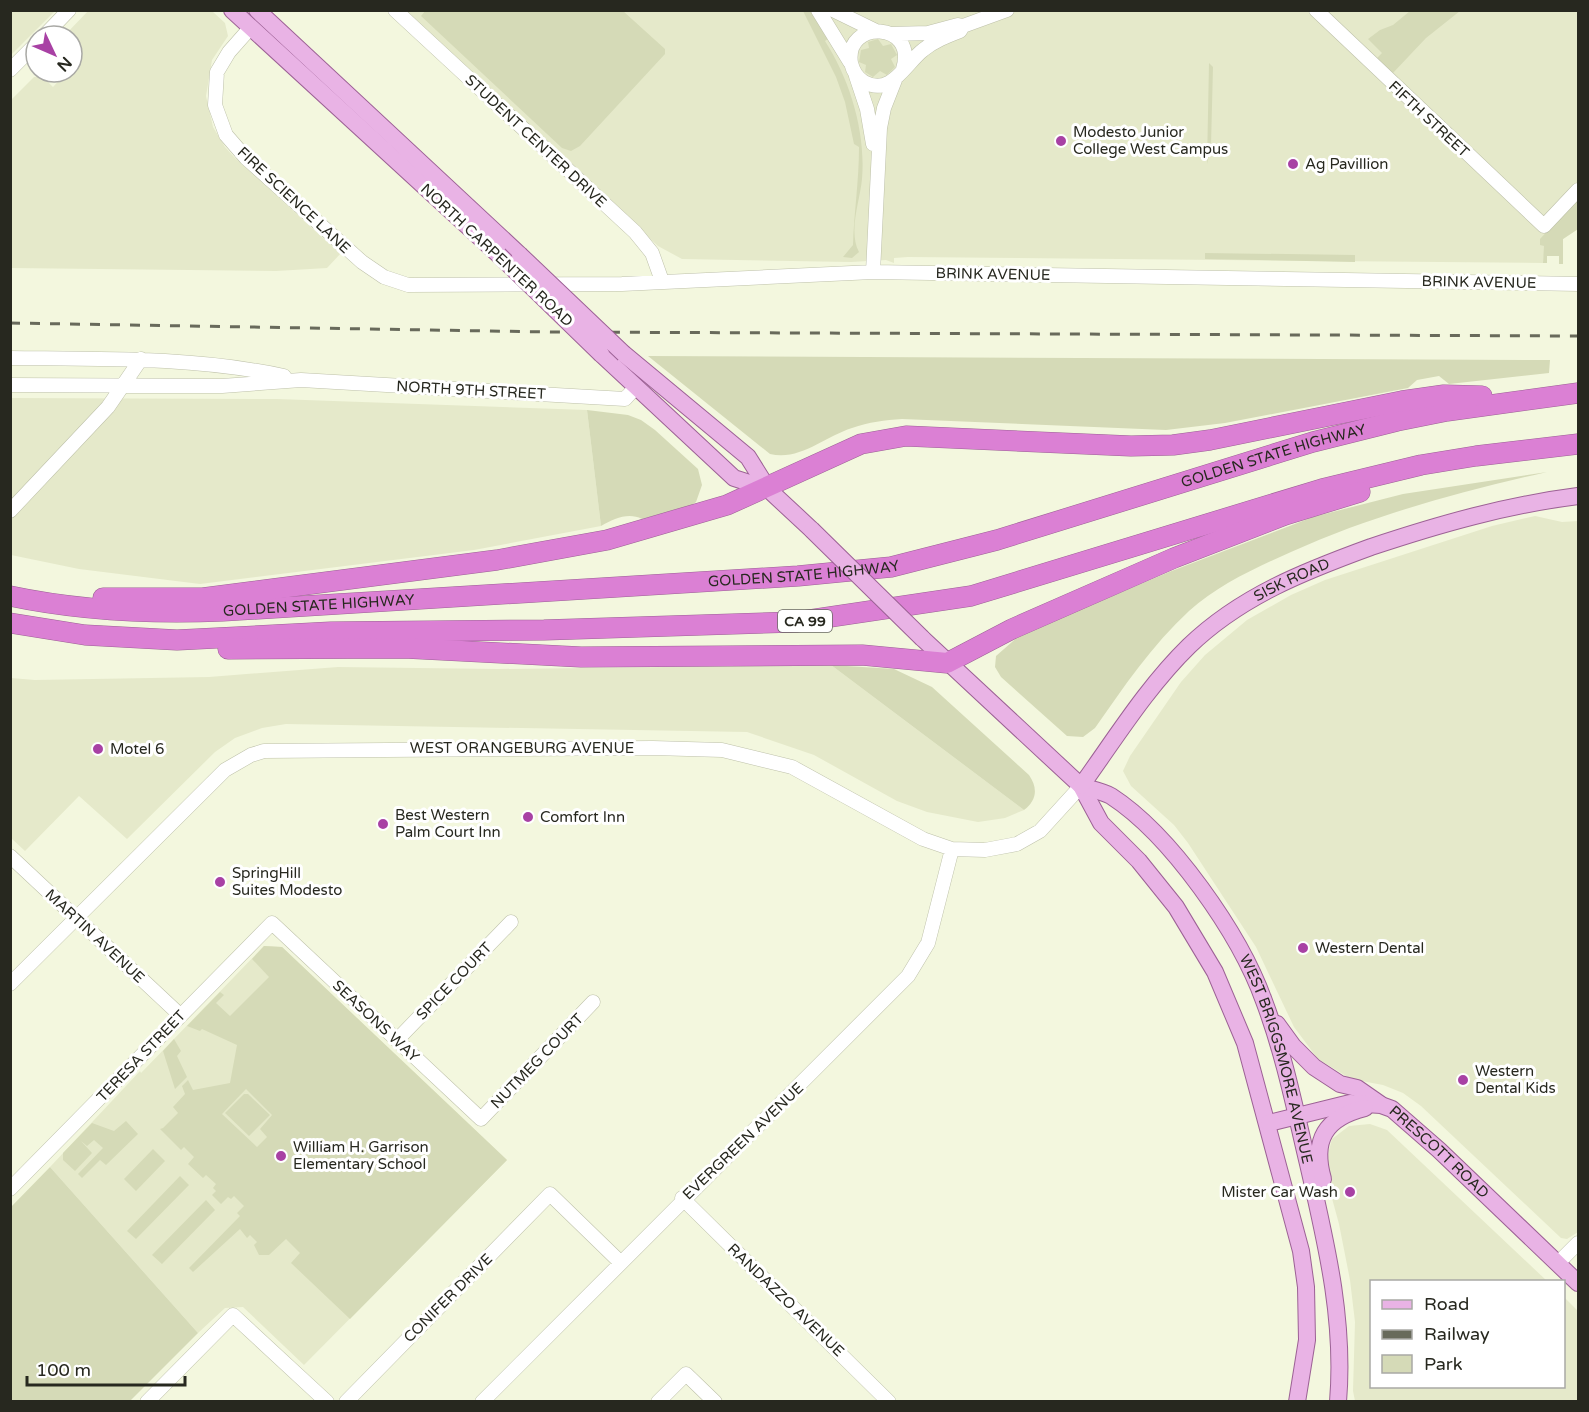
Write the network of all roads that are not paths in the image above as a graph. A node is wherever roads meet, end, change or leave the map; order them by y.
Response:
1 (69, 10) edge
2 (232, 10) edge
3 (395, 10) edge
4 (818, 10) edge
5 (833, 10) edge
6 (1007, 10) edge
7 (1316, 10) edge
8 (258, 14) edge
9 (56, 24) edge
10 (963, 26) junction
11 (876, 31) junction
12 (891, 34) junction
13 (24, 56) edge
14 (10, 70) edge
15 (854, 71) junction
16 (899, 75) junction
17 (877, 176) junction
18 (1578, 190) edge
19 (873, 272) junction
20 (662, 281) junction
21 (1578, 284) edge
22 (408, 285) joint
23 (10, 358) edge
24 (141, 359) junction
25 (301, 380) junction
26 (10, 385) edge
27 (122, 386) junction
28 (635, 388) junction
29 (1578, 393) edge
30 (1539, 397) junction
31 (1578, 444) edge
32 (1578, 453) edge
33 (768, 489) junction
34 (1578, 496) edge
35 (10, 511) edge
36 (16, 597) edge
37 (10, 622) edge
38 (85, 635) junction
39 (947, 663) junction
40 (1081, 786) junction
41 (952, 849) junction
42 (10, 856) edge
43 (76, 917) junction
44 (511, 922) dead end
45 (272, 923) joint
46 (10, 984) edge
47 (594, 1002) dead end
48 (1265, 1002) junction
49 (180, 1016) junction
50 (397, 1040) junction
51 (1381, 1105) junction
52 (1296, 1116) junction
53 (481, 1119) joint
54 (1269, 1123) junction
55 (10, 1190) edge
56 (682, 1198) junction
57 (1578, 1243) edge
58 (620, 1262) junction
59 (1558, 1263) junction
60 (1577, 1278) edge
61 (1336, 1294) junction
62 (147, 1401) edge
63 (327, 1401) edge
64 (346, 1401) edge
65 (482, 1401) edge
66 (658, 1401) edge
67 (715, 1401) edge
68 (889, 1401) edge
69 (1297, 1401) edge
70 (1338, 1401) edge

1 - 9 street
2 - 8 main road, NORTH CARPENTER ROAD
3 - 20 street, STUDENT CENTER DRIVE
4 - 15 street
5 - 11 street
6 - 10 street
7 - 18 street, FIFTH STREET
8 - 22 street, FIRE SCIENCE LANE
8 - 28 main road, NORTH CARPENTER ROAD, bridge
8 - 33 main road, NORTH CARPENTER ROAD, bridge
10 - 12 street
10 - 16 street
11 - 12 street
11 - 15 street
12 - 16 street
13 - 14 street
15 - 16 street
15 - 17 street
16 - 17 street
17 - 19 street
19 - 20 street, BRINK AVENUE
19 - 21 street, BRINK AVENUE
20 - 22 street, BRINK AVENUE
23 - 24 street, NORTH 9TH STREET
24 - 25 street, NORTH 9TH STREET
24 - 27 street
25 - 27 street, NORTH 9TH STREET
25 - 28 street, NORTH 9TH STREET
26 - 27 street, NORTH 9TH STREET
27 - 35 street
28 - 33 main road, NORTH CARPENTER ROAD
29 - 30 highway, GOLDEN STATE HIGHWAY
30 - 33 highway
30 - 36 highway, GOLDEN STATE HIGHWAY
31 - 38 highway, GOLDEN STATE HIGHWAY / CA 99
32 - 39 highway
33 - 36 highway
33 - 39 main road, NORTH CARPENTER ROAD, bridge
34 - 40 main road, SISK ROAD
37 - 38 highway, GOLDEN STATE HIGHWAY / CA 99
38 - 39 highway
39 - 40 main road, WEST BRIGGSMORE AVENUE
40 - 41 street, WEST ORANGEBURG AVENUE
40 - 48 main road, WEST BRIGGSMORE AVENUE
40 - 54 main road, WEST BRIGGSMORE AVENUE
41 - 43 street, WEST ORANGEBURG AVENUE
41 - 56 street, EVERGREEN AVENUE
42 - 43 street, MARTIN AVENUE
43 - 46 street, WEST ORANGEBURG AVENUE
43 - 49 street, MARTIN AVENUE
44 - 50 street, SPICE COURT
45 - 49 street, TERESA STREET
45 - 50 street, SEASONS WAY
47 - 53 street, NUTMEG COURT
48 - 51 main road
48 - 52 main road, WEST BRIGGSMORE AVENUE
49 - 55 street, TERESA STREET
50 - 53 street, SEASONS WAY
51 - 52 main road, PRESCOTT ROAD
51 - 59 main road, PRESCOTT ROAD
51 - 61 main road
52 - 54 main road, PRESCOTT ROAD
52 - 61 main road, WEST BRIGGSMORE AVENUE
54 - 69 main road, WEST BRIGGSMORE AVENUE
56 - 58 street, EVERGREEN AVENUE
56 - 68 street, RANDAZZO AVENUE
57 - 59 street
58 - 64 street, CONIFER DRIVE
58 - 65 street, EVERGREEN AVENUE
59 - 60 main road, PRESCOTT ROAD
61 - 70 main road, WEST BRIGGSMORE AVENUE
62 - 63 street
66 - 67 street

